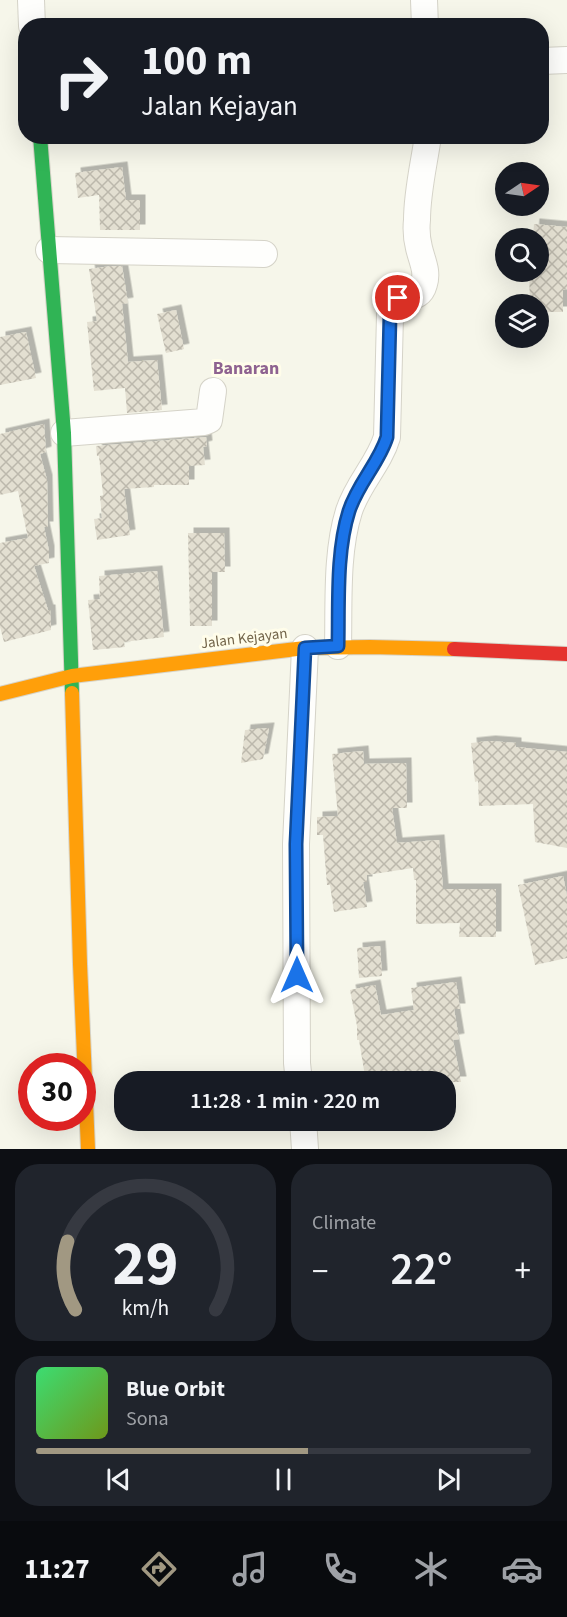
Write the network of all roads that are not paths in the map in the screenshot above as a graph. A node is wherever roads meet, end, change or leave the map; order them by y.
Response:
1 (31, 0) edge
2 (424, 0) edge
3 (32, 18) edge
4 (424, 18) edge
5 (567, 60) edge
6 (549, 61) edge
7 (41, 144) edge
8 (427, 144) edge
9 (49, 250) junction
10 (264, 254) dead end
11 (213, 391) dead end
12 (64, 433) junction
13 (338, 646) junction
14 (305, 648) junction
15 (567, 654) edge
16 (72, 676) junction
17 (0, 694) edge
18 (298, 1071) edge
19 (304, 1131) edge
20 (88, 1149) edge
21 (305, 1149) edge

1 - 3 street
2 - 4 street
5 - 6 street
7 - 9 street
8 - 13 street
9 - 10 street
9 - 12 street
11 - 12 street
12 - 16 street
13 - 14 street, Jalan Kejayan
13 - 15 street, Jalan Kejayan
14 - 16 street, Jalan Kejayan
14 - 18 street
16 - 17 street, Jalan Kejayan
16 - 20 street
19 - 21 street

